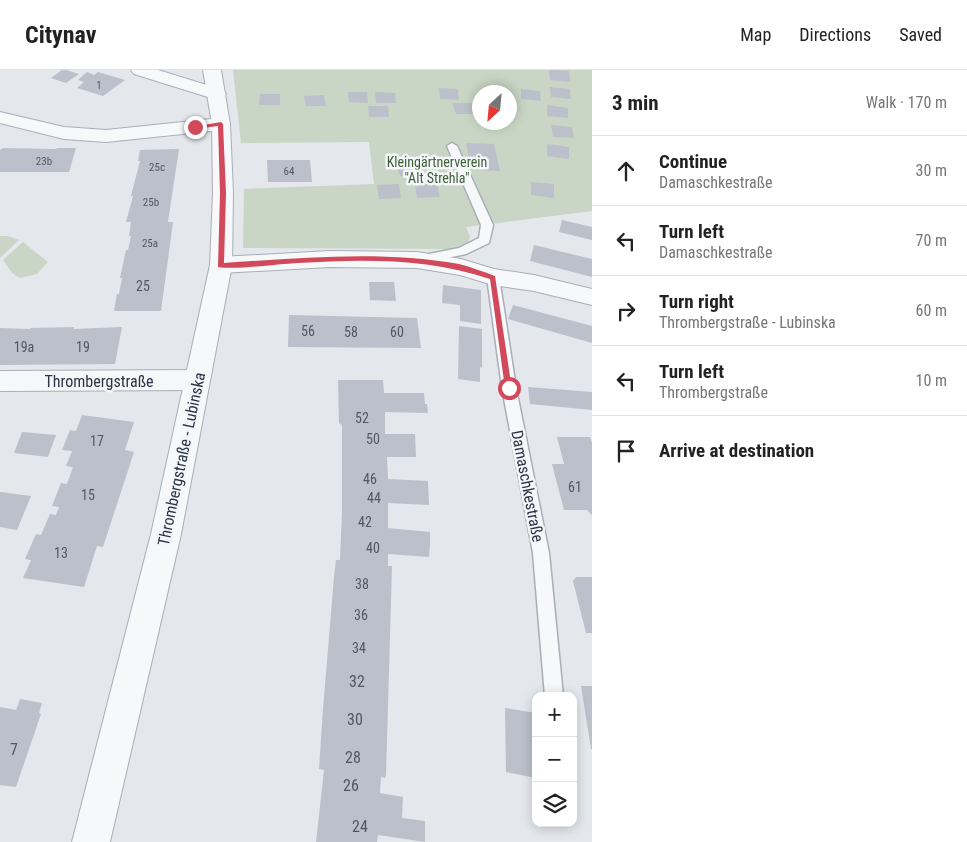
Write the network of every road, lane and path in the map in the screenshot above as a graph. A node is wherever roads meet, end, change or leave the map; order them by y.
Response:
1 (140, 70) edge
2 (214, 82) edge
3 (0, 117) edge
4 (221, 124) junction
5 (452, 146) dead end
6 (417, 260) junction
7 (221, 265) junction
8 (493, 277) junction
9 (592, 297) edge
10 (187, 380) junction
11 (0, 381) edge
12 (554, 692) edge
13 (91, 842) edge

1 - 2 street
2 - 4 street, Thrombergstraße - Lubinska
3 - 4 street
4 - 7 street, Thrombergstraße - Lubinska
5 - 6 lane
6 - 7 street
6 - 8 street
7 - 10 street, Thrombergstraße - Lubinska
8 - 9 street
8 - 12 lane, Damaschkestraße
10 - 11 street, Thrombergstraße
10 - 13 street, Thrombergstraße - Lubinska

